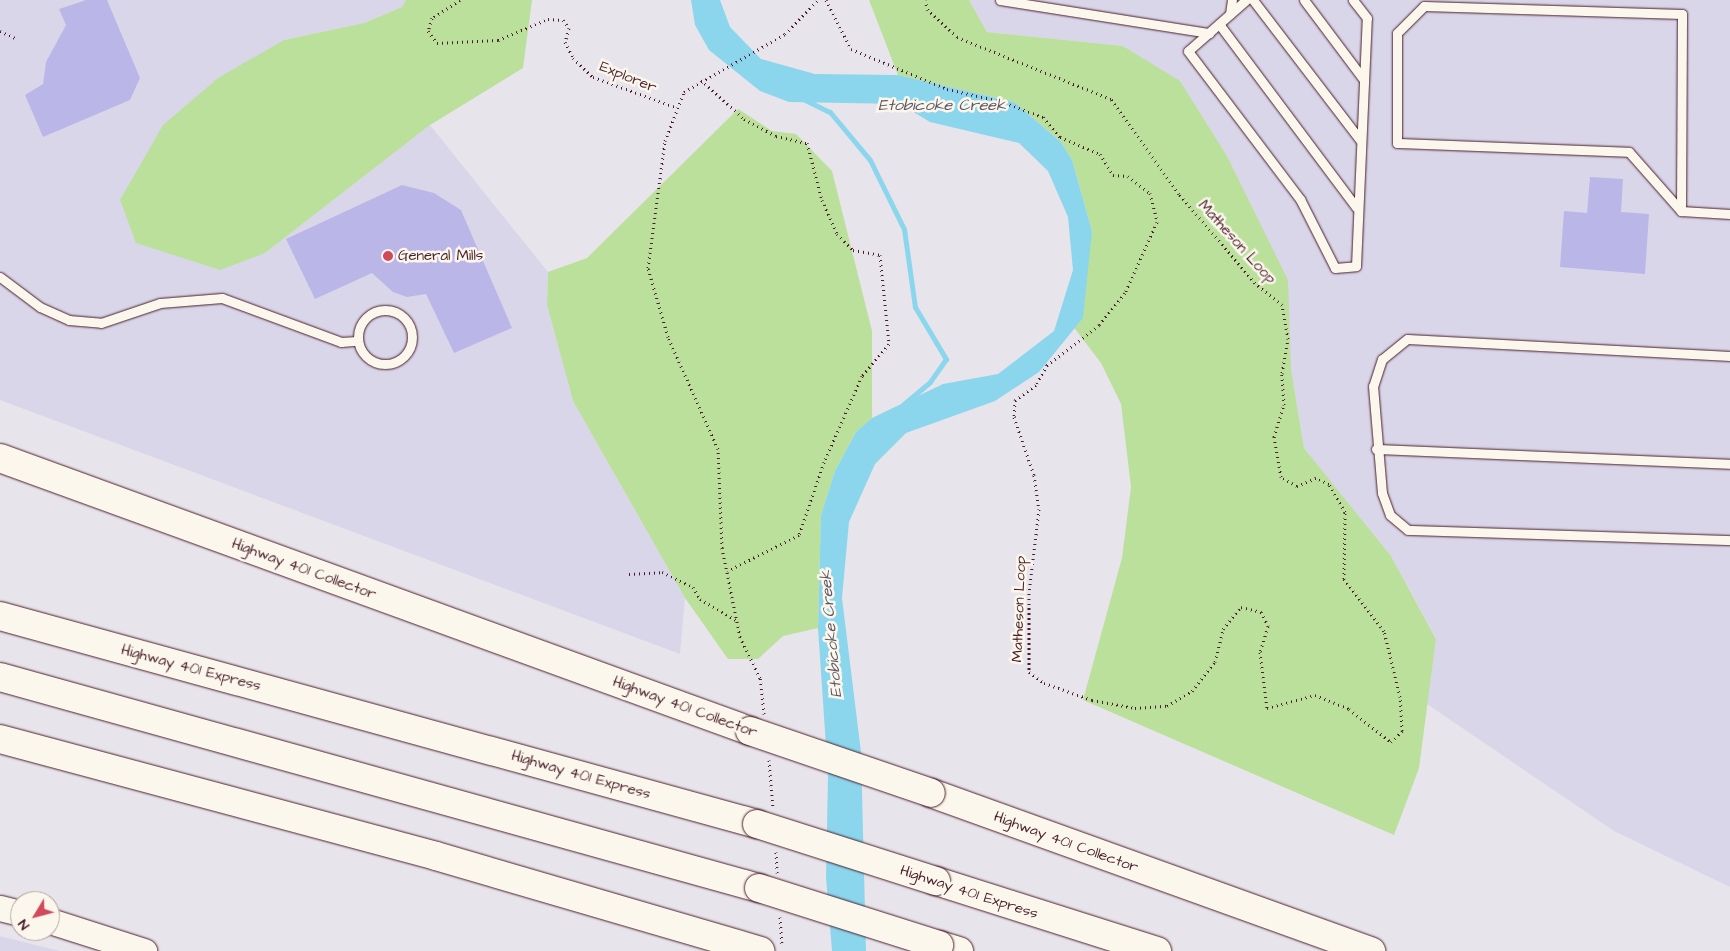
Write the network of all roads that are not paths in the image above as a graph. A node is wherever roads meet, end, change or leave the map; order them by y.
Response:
1 (1000, 0) edge
2 (1232, 0) edge
3 (1246, 0) edge
4 (1253, 0) edge
5 (1304, 0) edge
6 (1353, 0) edge
7 (1230, 14) junction
8 (1219, 24) junction
9 (1209, 33) junction
10 (1364, 80) junction
11 (1360, 140) junction
12 (1356, 207) junction
13 (1681, 211) junction
14 (1730, 214) edge
15 (0, 277) edge
16 (357, 342) junction
17 (1730, 356) edge
18 (1376, 449) junction
19 (0, 458) edge
20 (1730, 464) edge
21 (0, 471) edge
22 (117, 502) junction
23 (1730, 540) edge
24 (0, 616) edge
25 (0, 677) edge
26 (0, 739) edge
27 (60, 924) edge
28 (949, 948) edge
29 (144, 951) edge
30 (760, 951) edge
31 (1157, 951) edge
32 (1371, 951) edge

1 - 9 lane
2 - 7 lane
3 - 7 lane
4 - 11 lane
5 - 10 lane
6 - 10 lane
7 - 8 lane
8 - 9 lane
8 - 12 lane
9 - 12 lane
10 - 11 lane
11 - 12 lane
13 - 13 lane
13 - 14 lane
15 - 16 lane
16 - 16 lane
17 - 18 lane
18 - 20 lane
18 - 23 lane
19 - 22 highway, Highway 401 Collector
21 - 22 highway
22 - 32 highway, Highway 401 Collector, bridge
24 - 31 highway, Highway 401 Express, bridge
25 - 28 highway, bridge
26 - 30 highway
27 - 29 street

